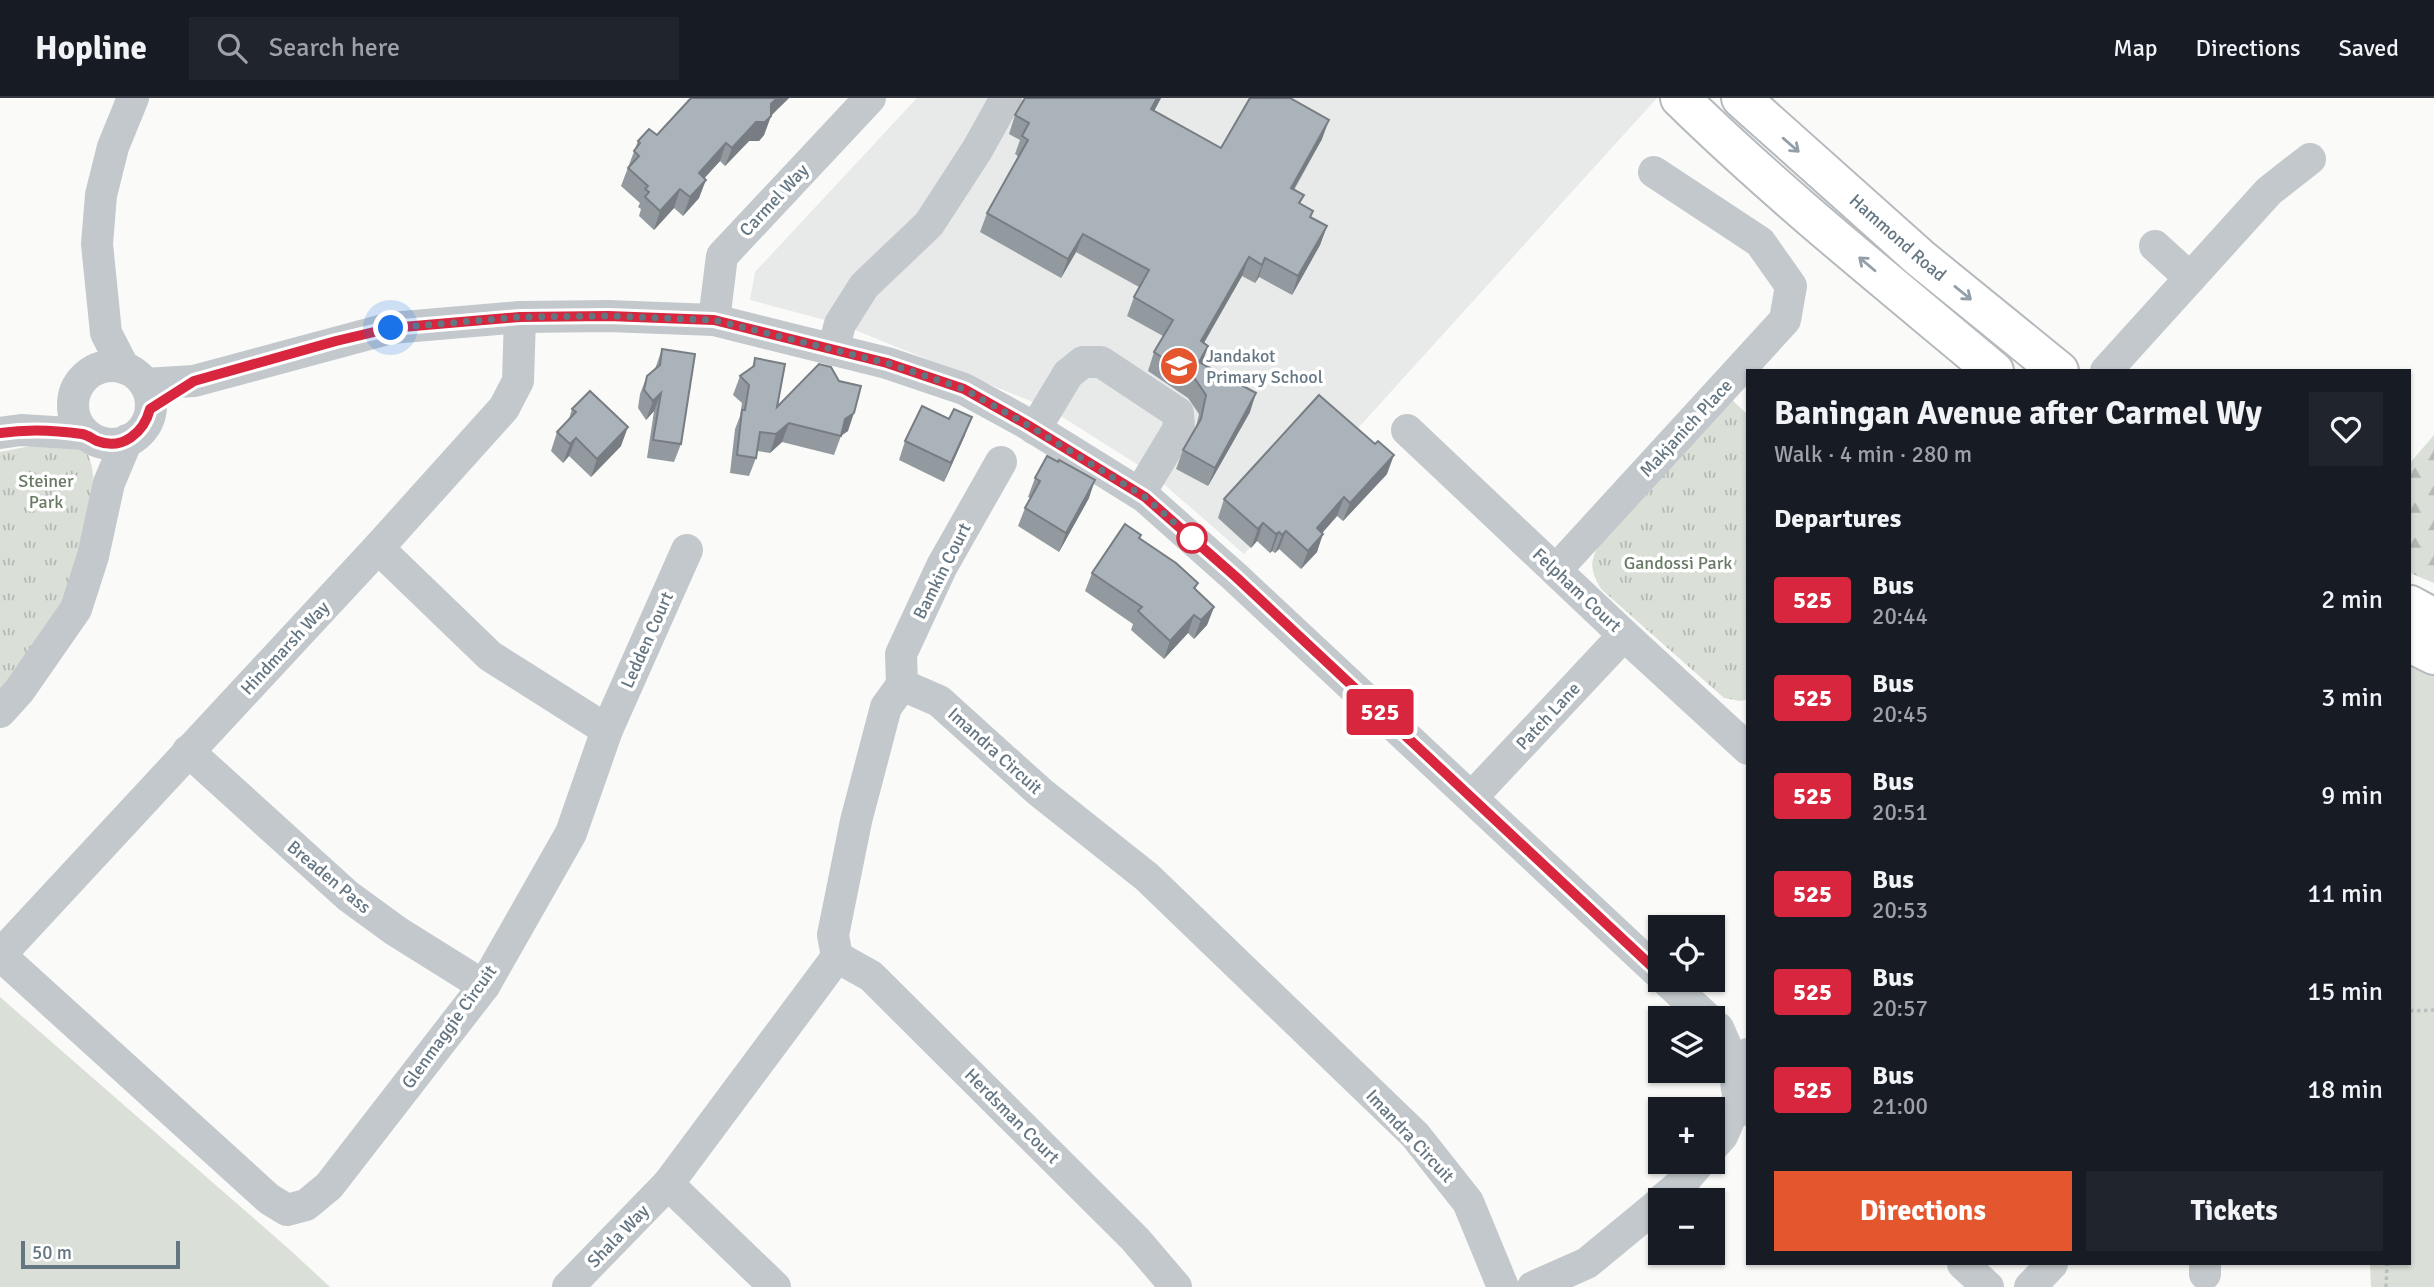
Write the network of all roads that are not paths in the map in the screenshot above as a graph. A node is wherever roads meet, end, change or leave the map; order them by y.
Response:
1 (133, 98) edge
2 (870, 98) edge
3 (1006, 98) edge
4 (1680, 98) edge
5 (1741, 98) edge
6 (2309, 159) dead end
7 (1654, 172) dead end
8 (2155, 246) dead end
9 (2190, 278) junction
10 (520, 317) junction
11 (714, 320) junction
12 (833, 350) junction
13 (1992, 369) edge
14 (2057, 369) edge
15 (2108, 369) edge
16 (119, 384) junction
17 (1035, 429) junction
18 (1407, 430) dead end
19 (10, 431) edge
20 (104, 439) junction
21 (1001, 462) dead end
22 (1140, 494) junction
23 (378, 548) junction
24 (687, 550) dead end
25 (1556, 570) junction
26 (2411, 606) edge
27 (2434, 618) edge
28 (1624, 635) junction
29 (2411, 644) edge
30 (2434, 655) edge
31 (902, 685) junction
32 (0, 712) edge
33 (607, 730) junction
34 (1745, 738) edge
35 (188, 751) junction
36 (1472, 797) junction
37 (0, 955) edge
38 (837, 957) junction
39 (1648, 963) edge
40 (484, 986) junction
41 (1679, 992) edge
42 (1694, 1006) edge
43 (1725, 1030) edge
44 (1746, 1040) edge
45 (1725, 1065) edge
46 (1737, 1106) edge
47 (1690, 1174) edge
48 (667, 1184) junction
49 (1676, 1188) edge
50 (1648, 1212) edge
51 (1964, 1265) edge
52 (2051, 1265) edge
53 (568, 1287) edge
54 (775, 1287) edge
55 (1176, 1287) edge
56 (1503, 1287) edge
57 (1533, 1287) edge
58 (1988, 1287) edge
59 (2030, 1287) edge

1 - 16 street
2 - 11 street, Carmel Way
3 - 12 street
13 -> 4 main road
5 -> 14 main road, Hammond Road
6 - 9 street
7 - 25 street, Makjanich Place
8 - 9 street
9 - 15 street
10 - 11 street
10 - 16 street
10 - 23 street, Hindmarsh Way
11 - 12 street
12 - 17 street
16 - 19 street
16 - 20 street
16 - 20 street
17 - 22 street
17 - 22 street
18 - 25 street, Felpham Court
19 - 20 street
20 - 32 street
21 - 31 street, Bamkin Court
22 - 36 street
23 - 33 street
23 - 35 street, Hindmarsh Way
24 - 33 street, Ledden Court
25 - 28 street, Felpham Court
26 - 27 main road
28 - 34 street, Felpham Court
28 - 36 street, Patch Lane
29 - 30 main road
31 - 38 street
31 - 56 street, Imandra Circuit
33 - 40 street, Glenmaggie Circuit
35 - 37 street, Hindmarsh Way
35 - 40 street, Breaden Pass
36 - 39 street
37 - 40 street, Glenmaggie Circuit
38 - 48 street
38 - 55 street, Herdsman Court
41 - 42 street
43 - 44 street
45 - 46 street
47 - 49 street
48 - 53 street, Shala Way
48 - 54 street
50 - 57 street
51 - 58 street
52 - 59 street

